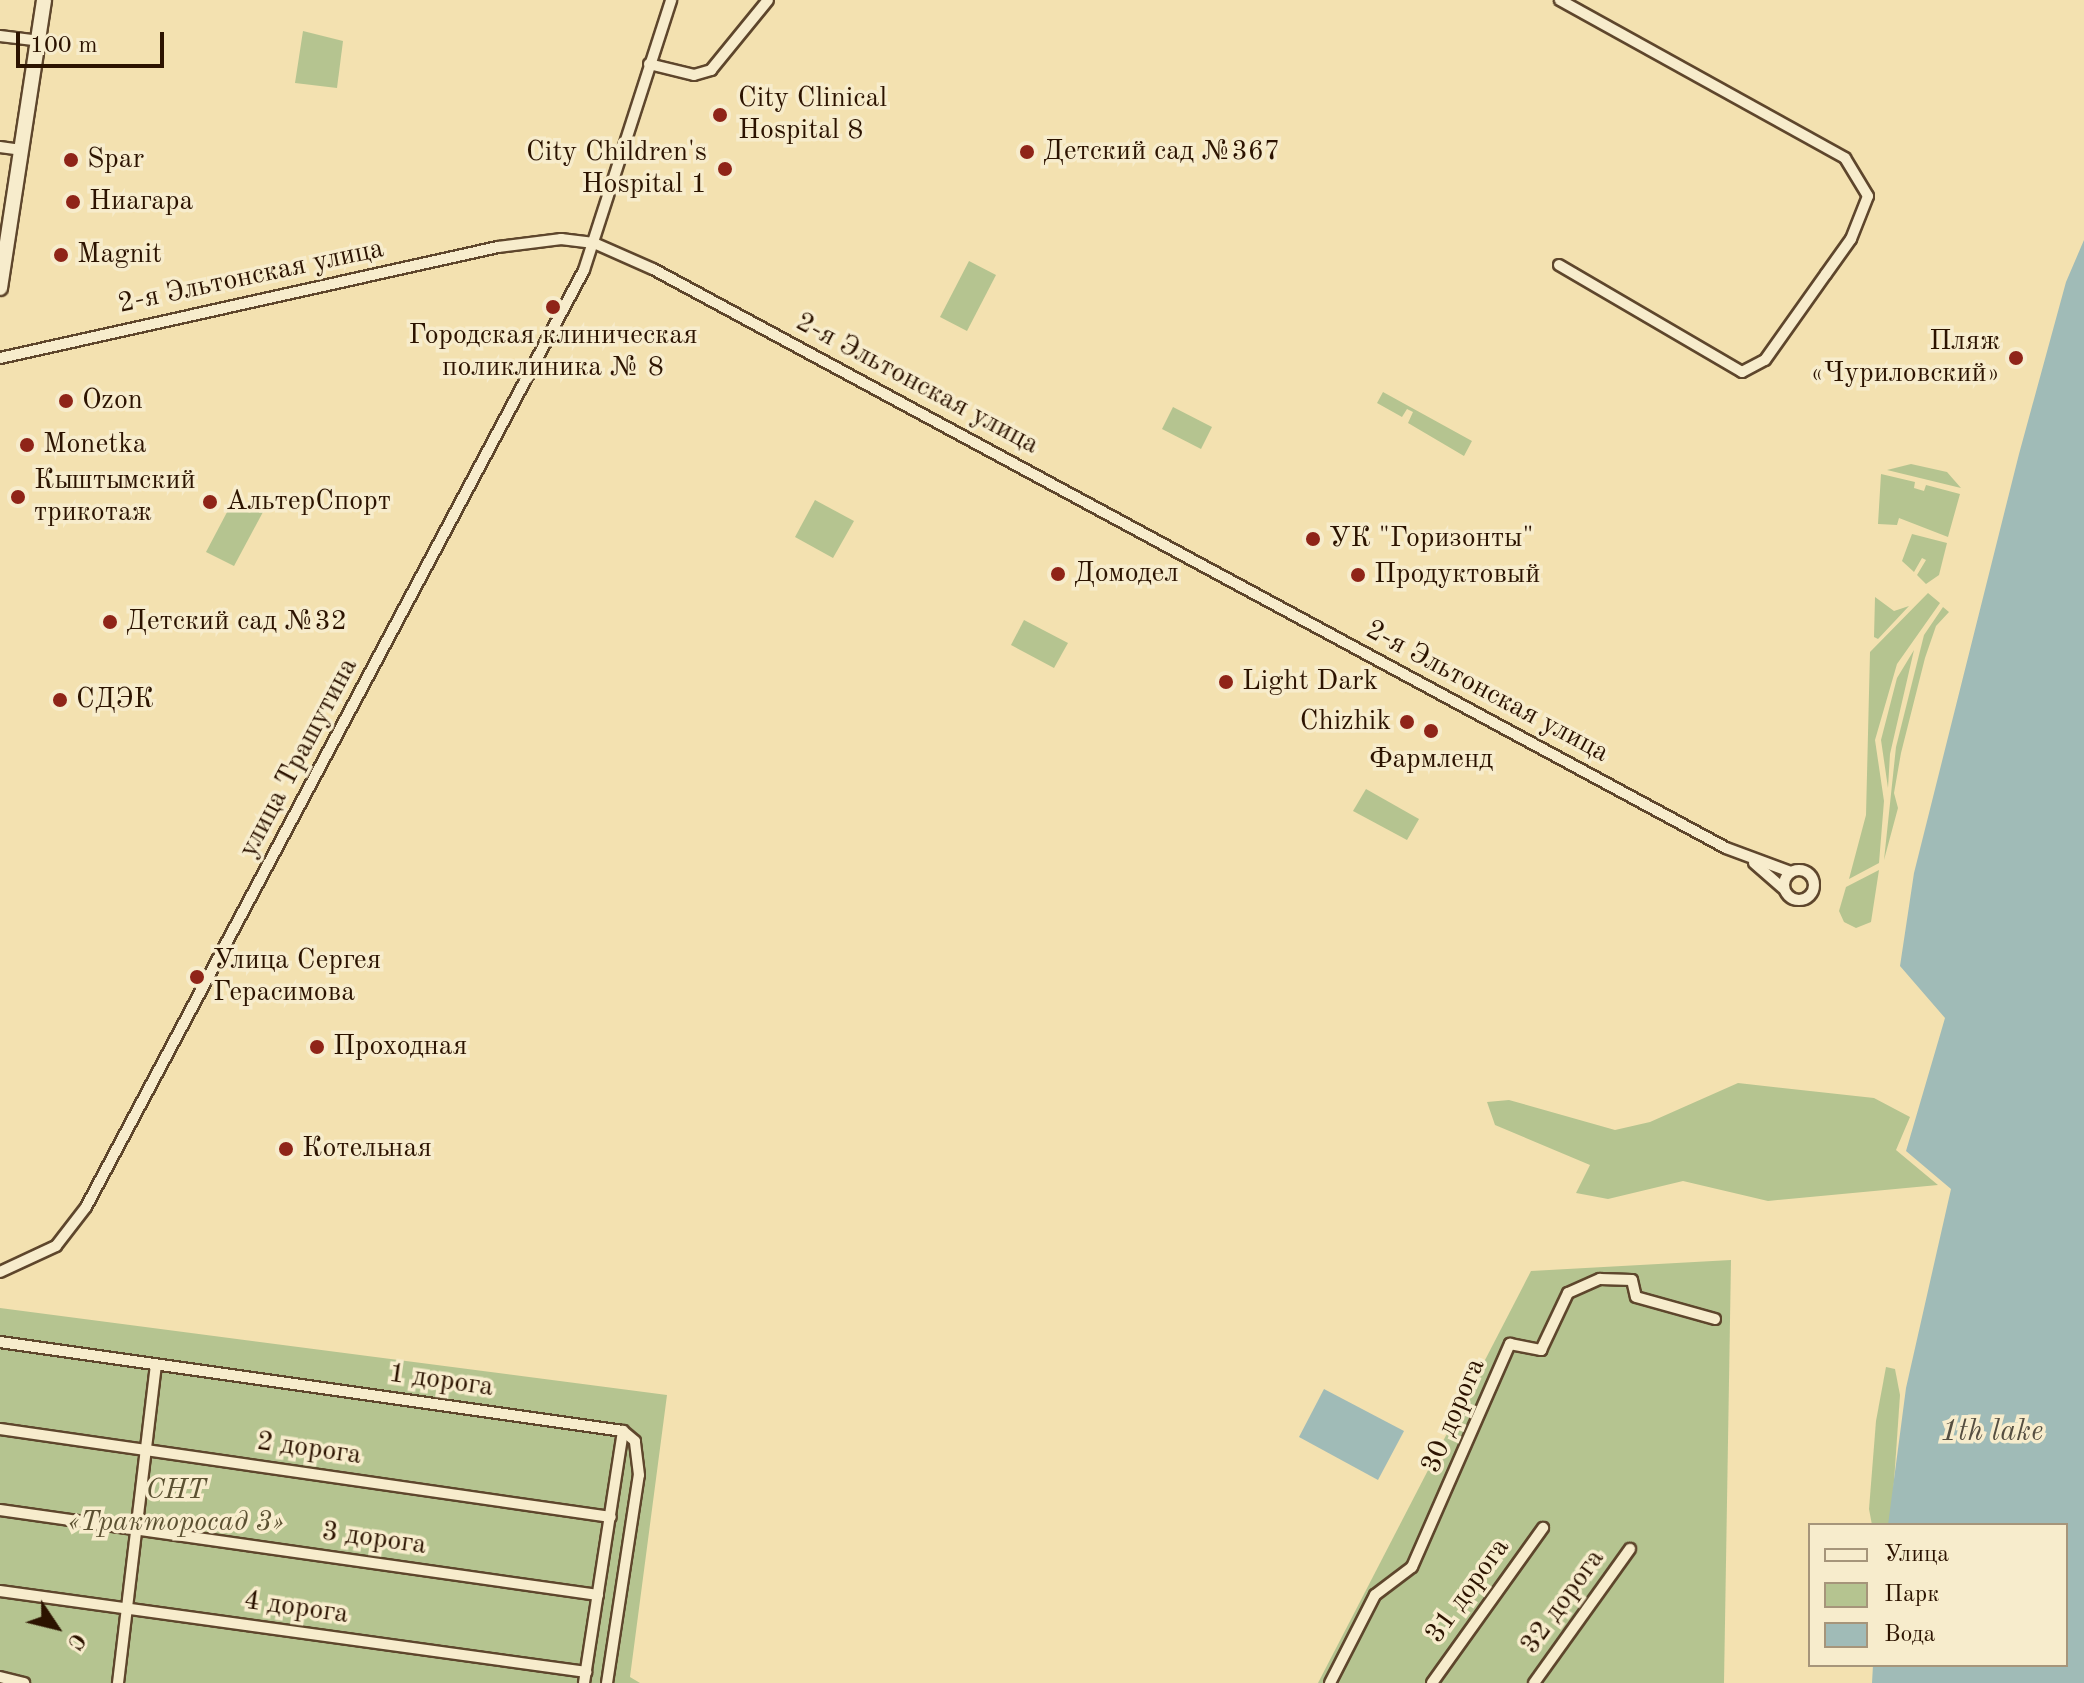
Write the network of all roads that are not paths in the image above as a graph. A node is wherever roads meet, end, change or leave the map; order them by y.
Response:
1 (44, 0) edge
2 (671, 0) edge
3 (768, 0) edge
4 (1560, 0) edge
5 (0, 36) edge
6 (38, 41) junction
7 (649, 64) junction
8 (0, 147) edge
9 (21, 150) junction
10 (5, 224) edge
11 (594, 243) junction
12 (1559, 265) dead end
13 (0, 288) edge
14 (0, 358) edge
15 (1750, 859) junction
16 (1791, 872) junction
17 (1783, 888) junction
18 (0, 1272) edge
19 (1715, 1319) dead end
20 (0, 1342) edge
21 (156, 1366) junction
22 (0, 1429) edge
23 (623, 1431) junction
24 (146, 1450) junction
25 (0, 1510) edge
26 (611, 1517) junction
27 (1543, 1528) dead end
28 (138, 1531) junction
29 (1630, 1549) dead end
30 (0, 1591) edge
31 (598, 1595) junction
32 (127, 1610) junction
33 (0, 1677) edge
34 (585, 1677) edge
35 (24, 1683) edge
36 (118, 1683) edge
37 (607, 1683) edge
38 (1330, 1683) edge
39 (1432, 1683) edge
40 (1534, 1683) edge

1 - 6 street
2 - 7 street, улица Трашутина
3 - 7 street
4 - 12 street
5 - 6 street
6 - 9 street
7 - 11 street, улица Трашутина
8 - 9 street
9 - 10 street
10 - 13 street
11 - 14 street, 2-я Эльтонская улица
11 - 15 street, 2-я Эльтонская улица
11 - 18 street, улица Трашутина
15 - 16 street
15 - 17 street
16 - 17 street
16 - 17 street
19 - 38 street, 30 дорога
20 - 21 street, 1 дорога
21 - 23 street, 1 дорога
21 - 24 street
22 - 24 street, 2 дорога
23 - 26 street
23 - 37 street
24 - 26 street, 2 дорога
24 - 28 street
25 - 28 street, 3 дорога
26 - 31 street
27 - 39 street, 31 дорога
28 - 31 street, 3 дорога
28 - 32 street
29 - 40 street, 32 дорога
30 - 32 street, 4 дорога
31 - 34 street
32 - 34 street, 4 дорога
32 - 36 street
33 - 35 street

